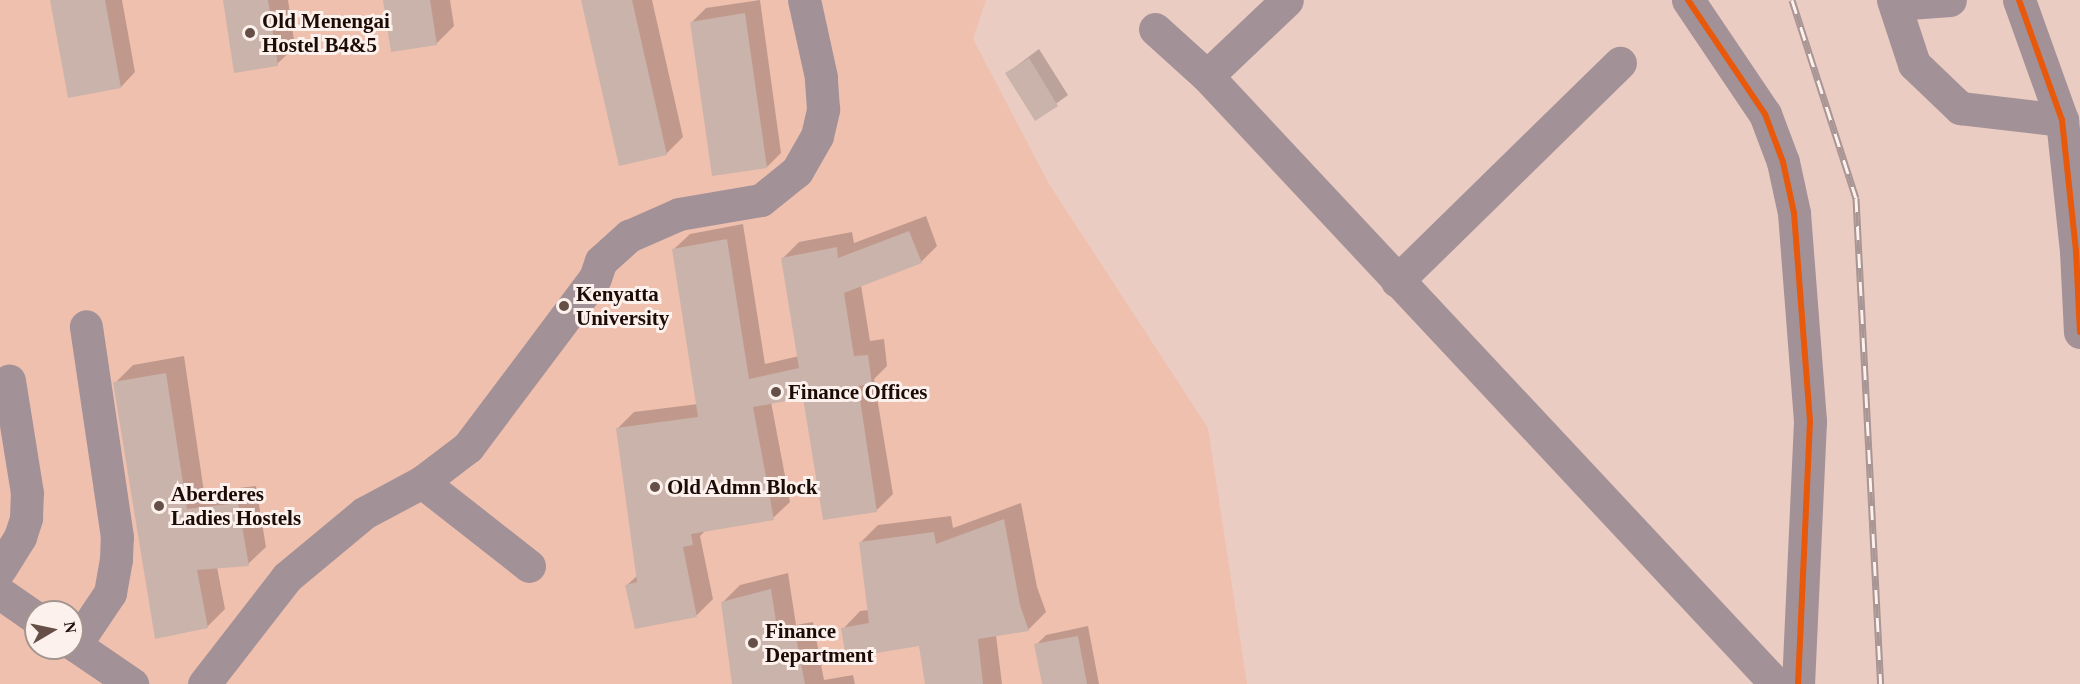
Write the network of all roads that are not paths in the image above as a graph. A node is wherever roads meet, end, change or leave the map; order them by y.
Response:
1 (804, 0) edge
2 (1287, 0) edge
3 (1688, 0) edge
4 (1950, 0) edge
5 (2019, 0) edge
6 (1894, 2) edge
7 (1155, 29) dead end
8 (1620, 63) dead end
9 (1207, 76) junction
10 (2062, 120) junction
11 (1397, 281) junction
12 (86, 327) dead end
13 (2080, 332) edge
14 (9, 380) dead end
15 (422, 482) junction
16 (529, 566) dead end
17 (0, 569) edge
18 (0, 593) edge
19 (24, 610) edge
20 (84, 630) edge
21 (84, 651) edge
22 (132, 684) edge
23 (204, 684) edge
24 (1776, 684) edge
25 (1798, 684) edge

1 - 15 street
2 - 9 street
3 - 25 street
4 - 6 street
5 - 10 street
6 - 10 street
7 - 9 street
8 - 11 street
9 - 11 street
10 - 13 street
11 - 24 street
12 - 20 street
14 - 17 street
15 - 16 street
15 - 23 street
18 - 19 street
21 - 22 street

